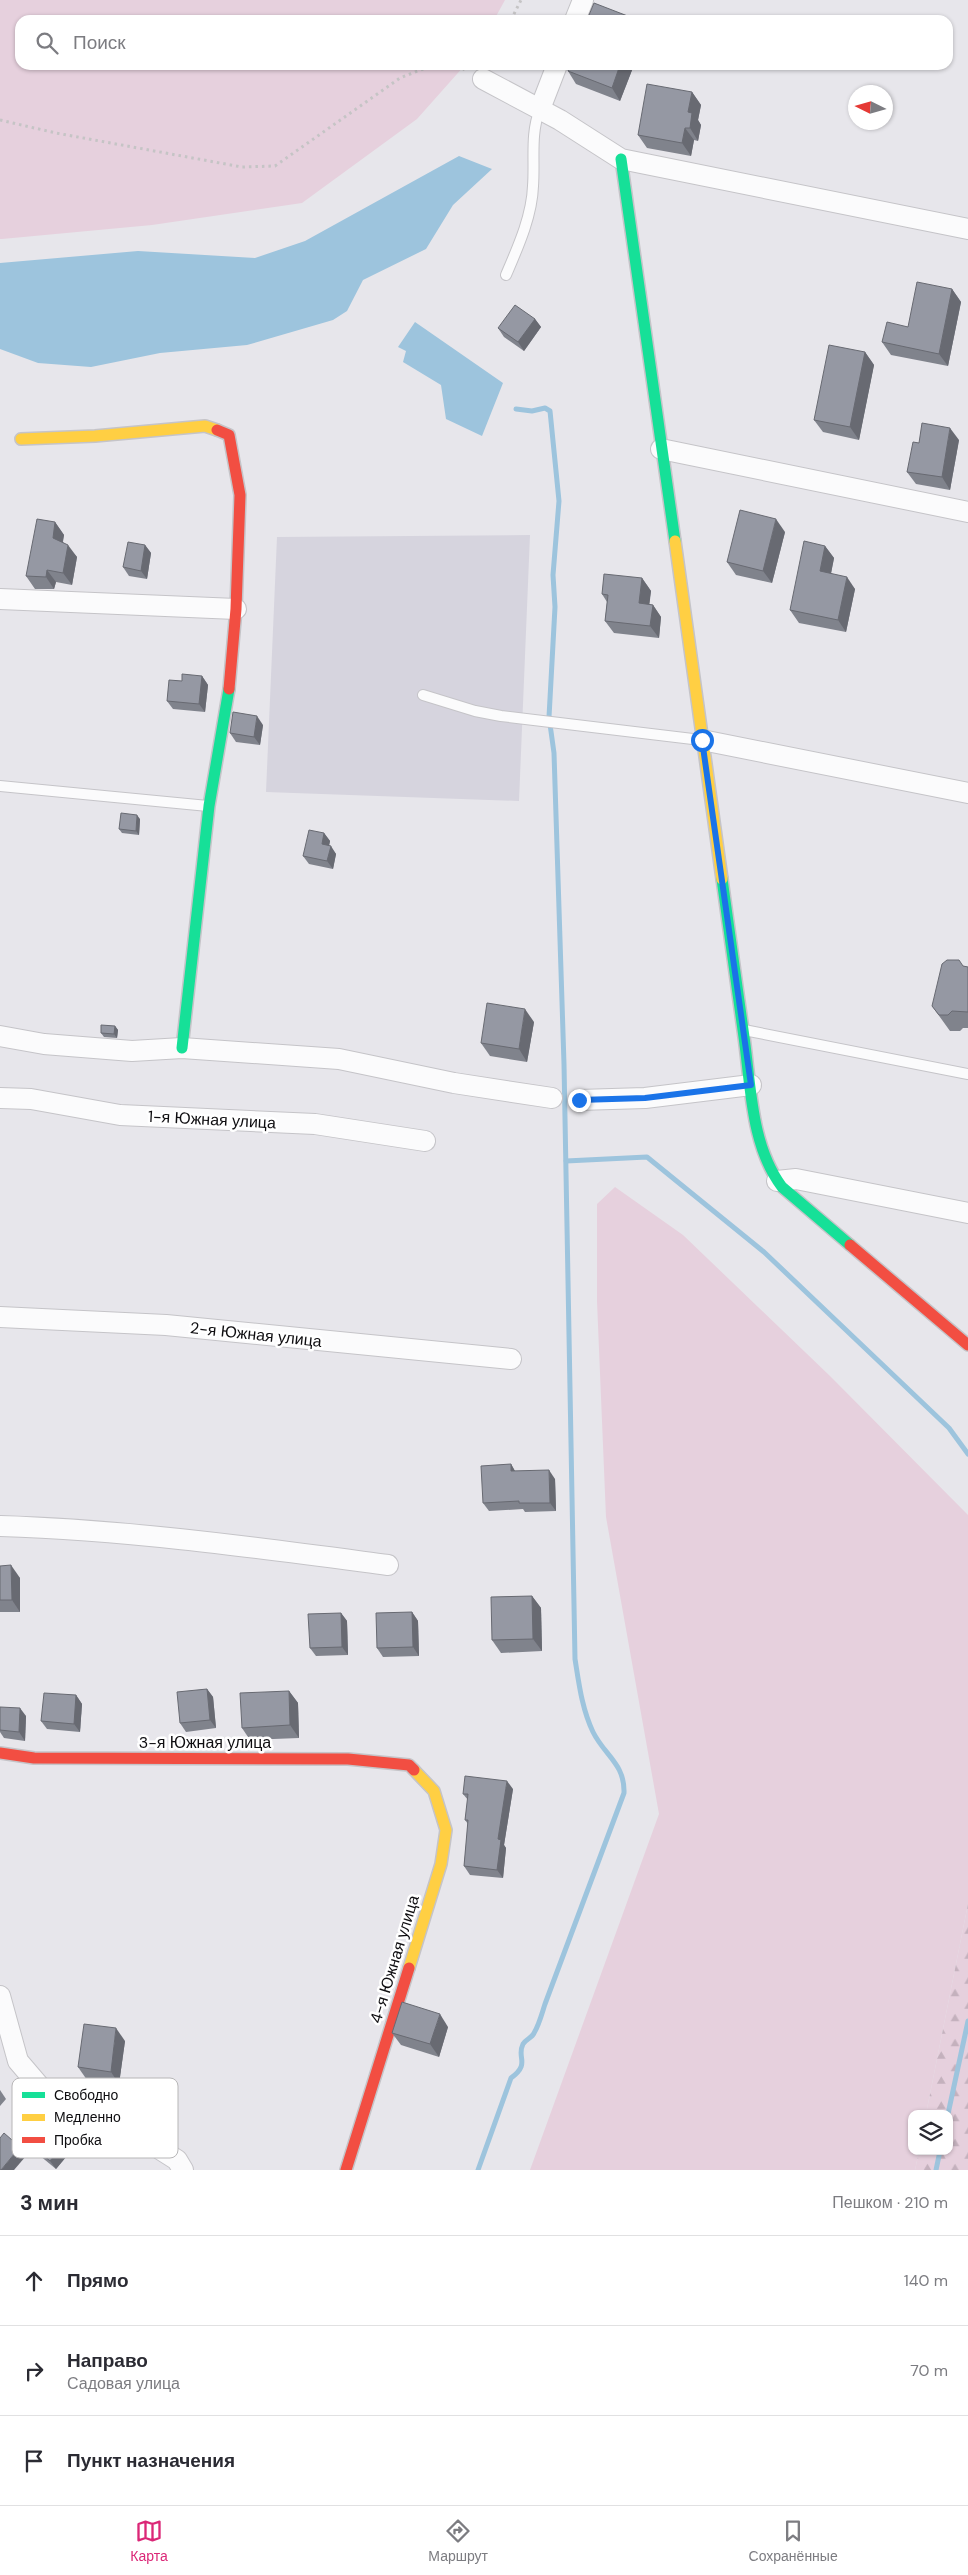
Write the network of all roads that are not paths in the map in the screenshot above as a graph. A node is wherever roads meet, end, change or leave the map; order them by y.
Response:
1 (583, 0) edge
2 (577, 15) edge
3 (556, 70) edge
4 (483, 79) dead end
5 (540, 109) junction
6 (621, 159) junction
7 (968, 229) edge
8 (506, 275) dead end
9 (21, 439) dead end
10 (661, 448) junction
11 (968, 512) edge
12 (0, 599) edge
13 (236, 610) junction
14 (423, 695) dead end
15 (702, 740) junction
16 (0, 786) edge
17 (968, 793) edge
18 (209, 806) junction
19 (743, 1030) junction
20 (0, 1036) edge
21 (182, 1048) junction
22 (968, 1074) edge
23 (751, 1085) junction
24 (0, 1098) edge
25 (552, 1098) dead end
26 (579, 1100) dead end
27 (424, 1141) dead end
28 (777, 1181) junction
29 (968, 1214) edge
30 (0, 1317) edge
31 (968, 1346) edge
32 (511, 1359) dead end
33 (0, 1526) edge
34 (388, 1565) dead end
35 (0, 1753) edge
36 (409, 1765) joint
37 (0, 1996) edge
38 (33, 2078) edge
39 (174, 2158) edge
40 (183, 2170) edge
41 (346, 2170) edge

1 - 2 street
3 - 5 street
4 - 5 street
5 - 6 street
5 - 8 lane
6 - 7 street
6 - 10 street
9 - 13 street
10 - 11 street
10 - 15 street
12 - 13 street
13 - 18 street
14 - 15 lane
15 - 17 street
15 - 19 street
16 - 18 lane
18 - 21 street
19 - 22 lane
19 - 23 street
20 - 21 street
21 - 25 street
23 - 26 street
23 - 28 street
24 - 27 street, 1-я Южная улица
28 - 29 street
28 - 31 street
30 - 32 street, 2-я Южная улица
33 - 34 street
35 - 36 street, 3-я Южная улица
36 - 41 street, 4-я Южная улица
37 - 38 street
39 - 40 street

